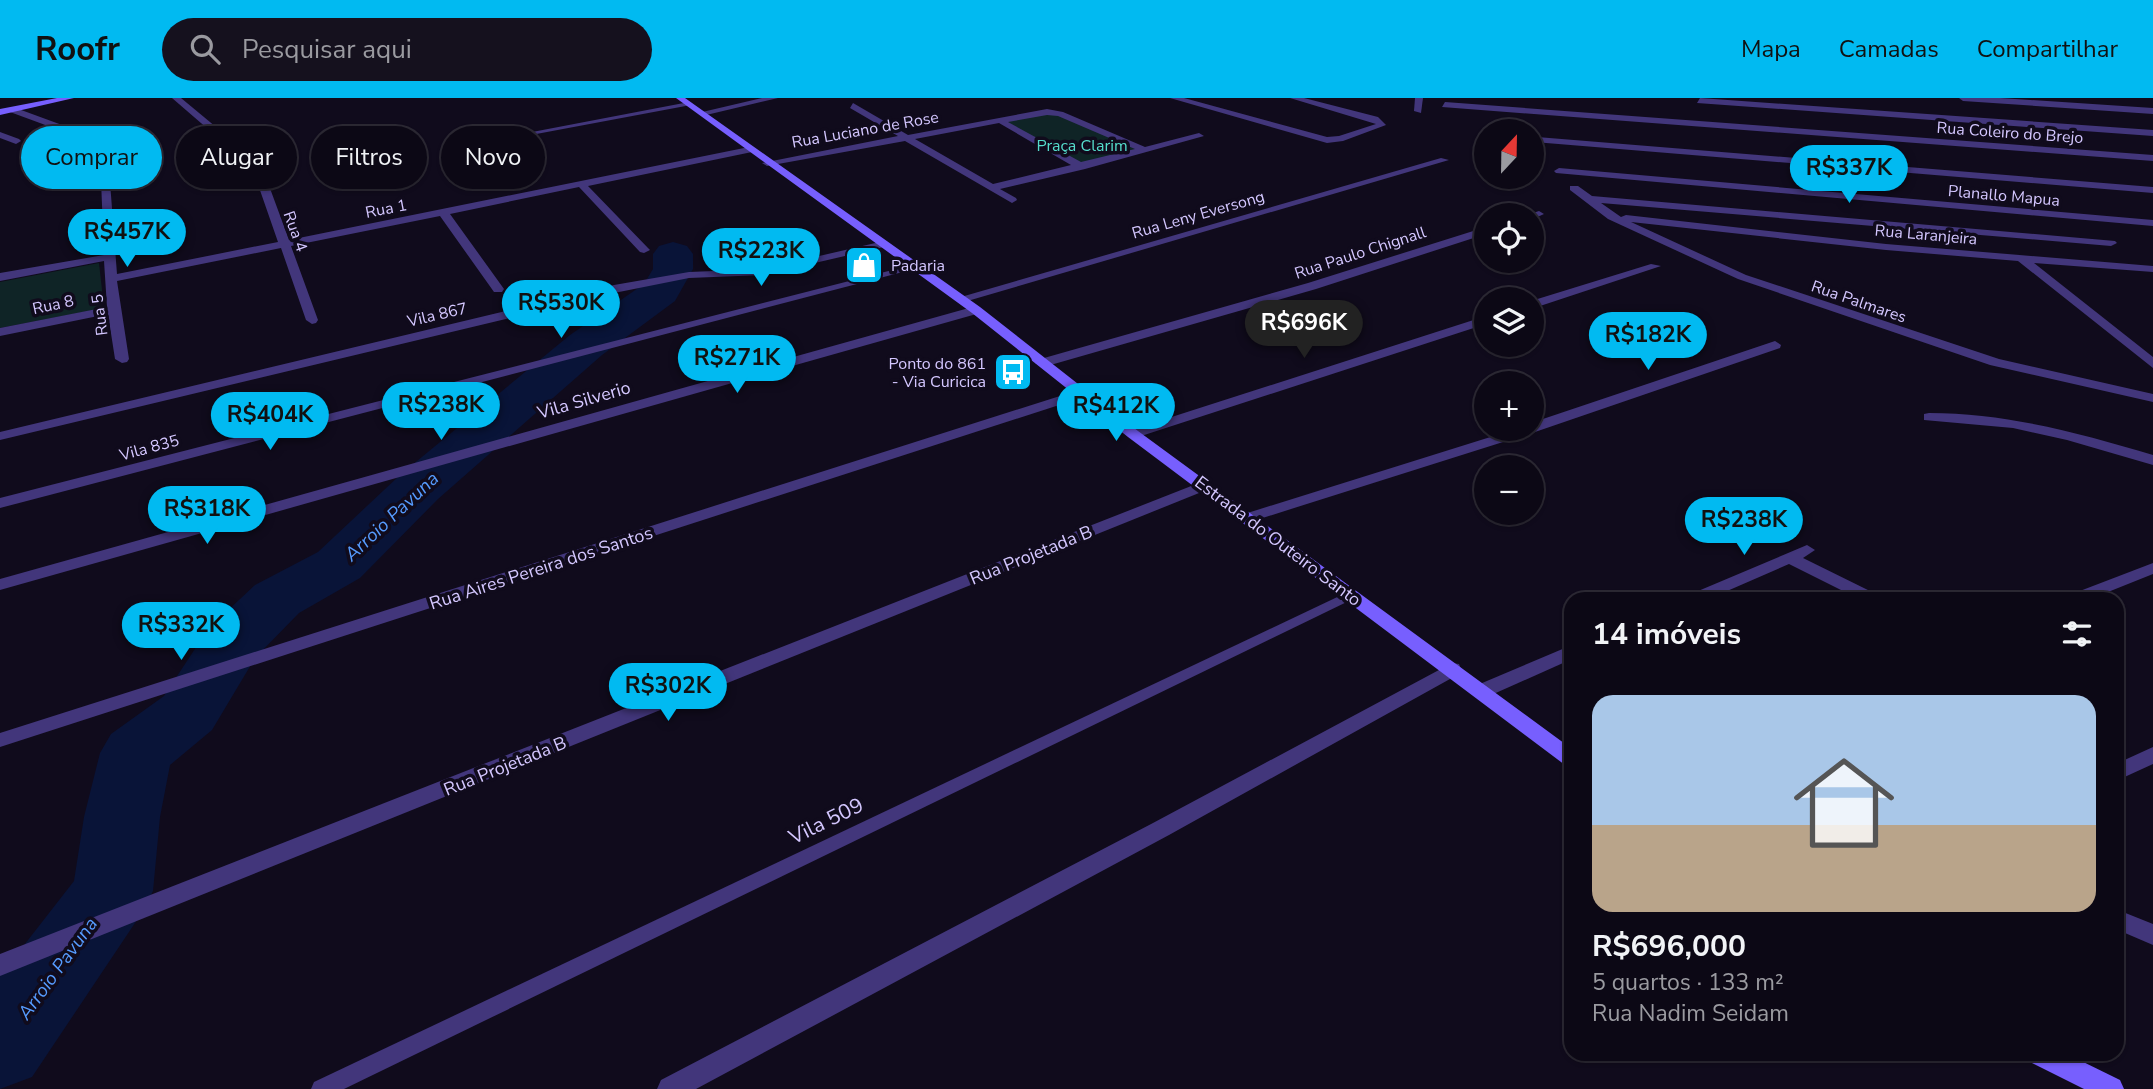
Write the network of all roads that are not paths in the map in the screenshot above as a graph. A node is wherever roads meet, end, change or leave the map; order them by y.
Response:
1 (64, 98) edge
2 (176, 98) edge
3 (774, 98) edge
4 (1174, 98) edge
5 (1294, 98) edge
6 (1418, 98) edge
7 (1505, 98) edge
8 (1963, 98) edge
9 (685, 101) edge
10 (1446, 105) dead end
11 (853, 106) dead end
12 (1506, 109) junction
13 (13, 110) junction
14 (1706, 110) edge
15 (1418, 111) dead end
16 (2153, 111) edge
17 (0, 112) edge
18 (702, 113) junction
19 (999, 120) junction
20 (56, 126) edge
21 (209, 126) edge
22 (545, 130) edge
23 (2153, 134) edge
24 (0, 135) edge
25 (1199, 136) dead end
26 (906, 138) junction
27 (16, 141) dead end
28 (1544, 141) edge
29 (750, 150) junction
30 (1145, 150) junction
31 (2153, 158) edge
32 (1444, 160) dead end
33 (767, 163) junction
34 (1082, 167) junction
35 (1559, 171) dead end
36 (582, 185) junction
37 (993, 187) junction
38 (1574, 188) dead end
39 (105, 189) edge
40 (265, 189) edge
41 (2153, 190) edge
42 (1585, 199) junction
43 (1012, 200) dead end
44 (444, 213) junction
45 (1612, 217) junction
46 (2153, 223) edge
47 (1474, 234) edge
48 (284, 243) junction
49 (2112, 243) dead end
50 (884, 244) junction
51 (644, 250) dead end
52 (109, 257) junction
53 (2021, 258) junction
54 (1655, 266) dead end
55 (916, 267) junction
56 (2153, 269) edge
57 (0, 277) edge
58 (111, 279) junction
59 (498, 289) dead end
60 (960, 299) junction
61 (1544, 301) edge
62 (113, 309) junction
63 (976, 310) junction
64 (312, 320) dead end
65 (1474, 324) edge
66 (0, 332) edge
67 (1775, 345) dead end
68 (122, 359) dead end
69 (1042, 363) junction
70 (2153, 364) edge
71 (1082, 393) junction
72 (2153, 398) edge
73 (1929, 417) dead end
74 (1544, 423) edge
75 (1133, 434) junction
76 (0, 436) edge
77 (1489, 441) edge
78 (2153, 460) edge
79 (1204, 486) junction
80 (0, 503) edge
81 (1247, 518) junction
82 (1807, 550) dead end
83 (1790, 558) junction
84 (2153, 568) edge
85 (0, 585) edge
86 (1711, 592) edge
87 (1858, 592) edge
88 (2093, 592) edge
89 (1350, 594) junction
90 (1564, 655) edge
91 (1452, 669) junction
92 (1482, 691) junction
93 (0, 740) edge
94 (1564, 754) edge
95 (2153, 755) edge
96 (2124, 769) edge
97 (2124, 923) edge
98 (2153, 935) edge
99 (0, 965) edge
100 (2055, 1061) edge
101 (322, 1089) edge
102 (670, 1089) edge
103 (2111, 1089) edge

1 - 13 street
2 - 21 street
3 - 18 street
4 - 5 street
6 - 15 street
7 - 12 street
8 - 16 street
9 - 18 street, Estrada do Outeiro Santo
9 - 22 lane
10 - 12 street, Rua Coleiro do Brejo
11 - 26 street
12 - 14 street, Rua Coleiro do Brejo
13 - 17 street
13 - 20 street
14 - 23 street
14 - 31 street, Rua Coleiro do Brejo
18 - 29 street, Estrada do Outeiro Santo
19 - 26 street, Rua Luciano de Rose
19 - 30 street, Rua Luciano de Rose
19 - 34 street
24 - 27 street
25 - 30 street
26 - 33 street, Rua Luciano de Rose
26 - 37 street
28 - 41 street
29 - 33 street, Estrada do Outeiro Santo
29 - 36 street, Rua 1
30 - 34 street
32 - 60 street, Rua Leny Eversong
33 - 50 street, Estrada do Outeiro Santo
34 - 37 street
35 - 46 street, Planallo Mapua
36 - 44 street, Rua 1
36 - 51 street
37 - 43 street
38 - 42 street, Rua Palmares
39 - 52 street, Rua 5
40 - 48 street, Rua 4
42 - 45 street, Rua Palmares
42 - 49 street
44 - 48 street, Rua 1
44 - 59 street
45 - 53 street, Rua Laranjeira
45 - 72 street, Rua Palmares
47 - 69 street, Rua Paulo Chignall
48 - 58 street, Rua 1
48 - 64 street, Rua 4
50 - 55 street, Estrada do Outeiro Santo
50 - 76 street, Vila 867
52 - 57 street
52 - 58 street, Rua 5
53 - 56 street, Rua Laranjeira
53 - 70 street
54 - 61 street
55 - 60 street, Estrada do Outeiro Santo
55 - 80 street, Vila 835
58 - 62 street, Rua 5
60 - 63 street, Estrada do Outeiro Santo
62 - 66 street, Rua 8
62 - 68 street, Rua 5
63 - 69 street, Estrada do Outeiro Santo
63 - 85 street, Vila Silverio
65 - 75 street
67 - 74 street
69 - 71 street, Estrada do Outeiro Santo
71 - 75 street, Estrada do Outeiro Santo
71 - 93 street, Rua Aires Pereira dos Santos
73 - 78 street
75 - 79 street, Estrada do Outeiro Santo
77 - 81 street
79 - 81 street, Estrada do Outeiro Santo
79 - 99 street, Rua Projetada B
81 - 89 street, Estrada do Outeiro Santo
82 - 83 street
83 - 86 street
83 - 87 street
84 - 88 street
89 - 91 street, Estrada do Outeiro Santo
89 - 101 lane, Vila 509
90 - 92 street
91 - 92 street, Estrada do Outeiro Santo
91 - 102 street
92 - 94 street, Estrada do Outeiro Santo
95 - 96 street
97 - 98 street
100 - 103 street

